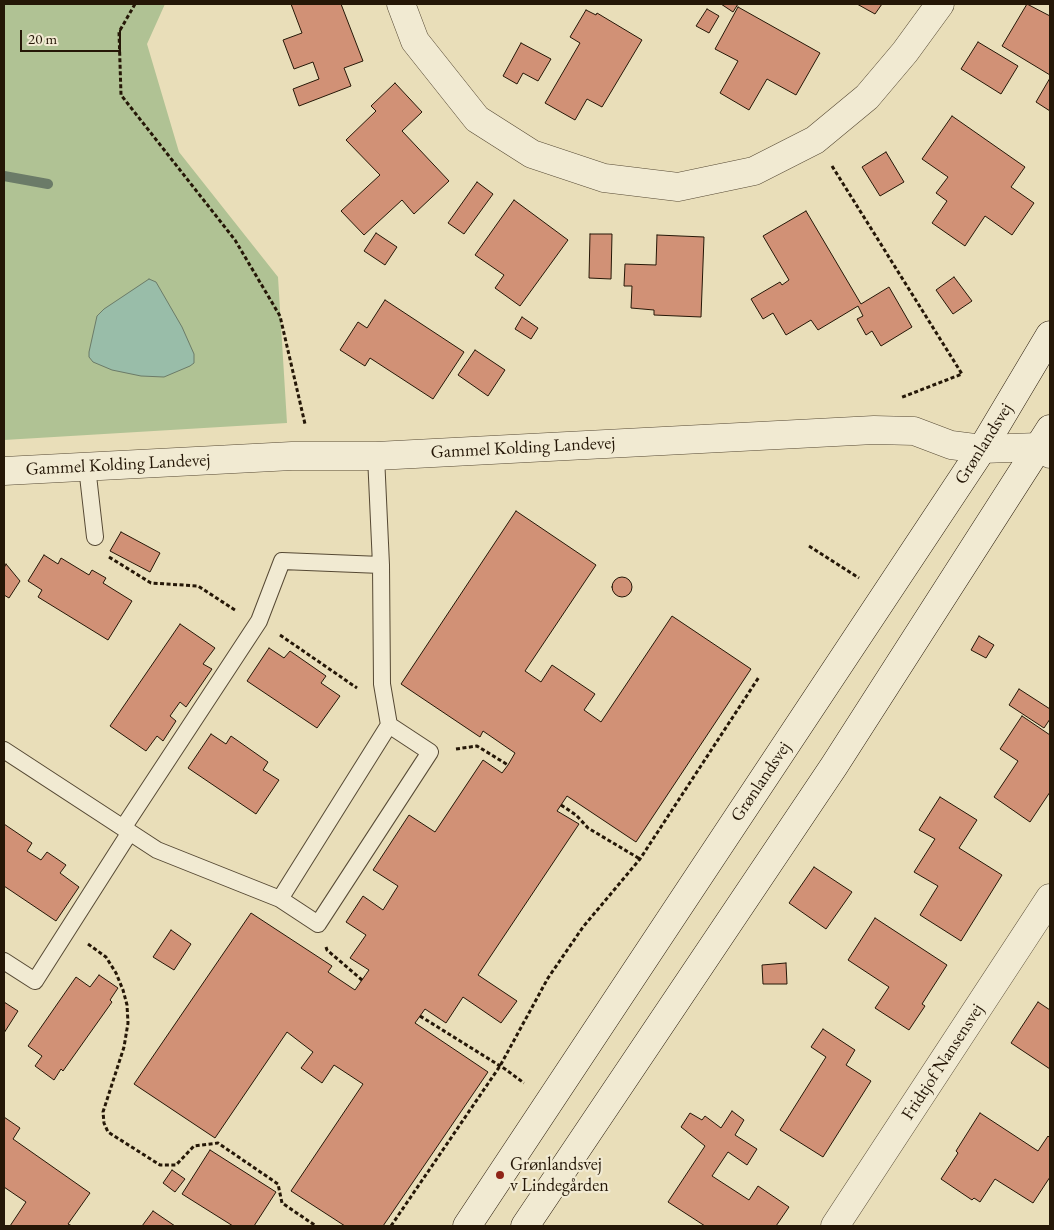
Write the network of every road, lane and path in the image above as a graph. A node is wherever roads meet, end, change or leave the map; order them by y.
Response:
1 (135, 4) edge
2 (402, 4) edge
3 (940, 4) edge
4 (815, 140) junction
5 (1050, 335) edge
6 (874, 430) junction
7 (1047, 444) edge
8 (982, 449) junction
9 (292, 456) junction
10 (376, 456) junction
11 (88, 467) junction
12 (4, 471) edge
13 (95, 537) dead end
14 (809, 546) dead end
15 (381, 565) junction
16 (884, 596) junction
17 (759, 677) dead end
18 (389, 724) junction
19 (4, 750) edge
20 (430, 752) junction
21 (508, 765) dead end
22 (561, 805) dead end
23 (126, 830) junction
24 (640, 859) junction
25 (1050, 898) edge
26 (280, 899) junction
27 (318, 924) junction
28 (68, 929) junction
29 (4, 961) edge
30 (362, 980) dead end
31 (420, 1016) dead end
32 (500, 1066) junction
33 (550, 1100) junction
34 (316, 1226) edge
35 (391, 1226) edge
36 (467, 1226) edge
37 (525, 1226) edge
38 (835, 1226) edge

1 - 9 path
2 - 4 street
3 - 4 street
4 - 6 path
5 - 8 street, Grønlandsvej
6 - 8 street, Gammel Kolding Landevej
6 - 10 street, Gammel Kolding Landevej
7 - 8 street, Gammel Kolding Landevej
7 - 37 street
8 - 16 street, Grønlandsvej
9 - 10 street, Gammel Kolding Landevej
9 - 11 street, Gammel Kolding Landevej
10 - 15 lane
11 - 12 street, Gammel Kolding Landevej
11 - 13 lane
14 - 16 path
15 - 18 lane
15 - 23 lane
16 - 33 street, Grønlandsvej
17 - 24 path
18 - 20 lane
18 - 26 lane
19 - 23 lane
20 - 21 path
20 - 27 lane
22 - 24 path
23 - 26 lane
23 - 28 lane
24 - 32 path
25 - 38 street, Fridtjof Nansensvej
26 - 27 lane
27 - 30 path
28 - 29 lane
28 - 34 path
31 - 32 path
32 - 33 path
32 - 35 path
33 - 36 street, Grønlandsvej

